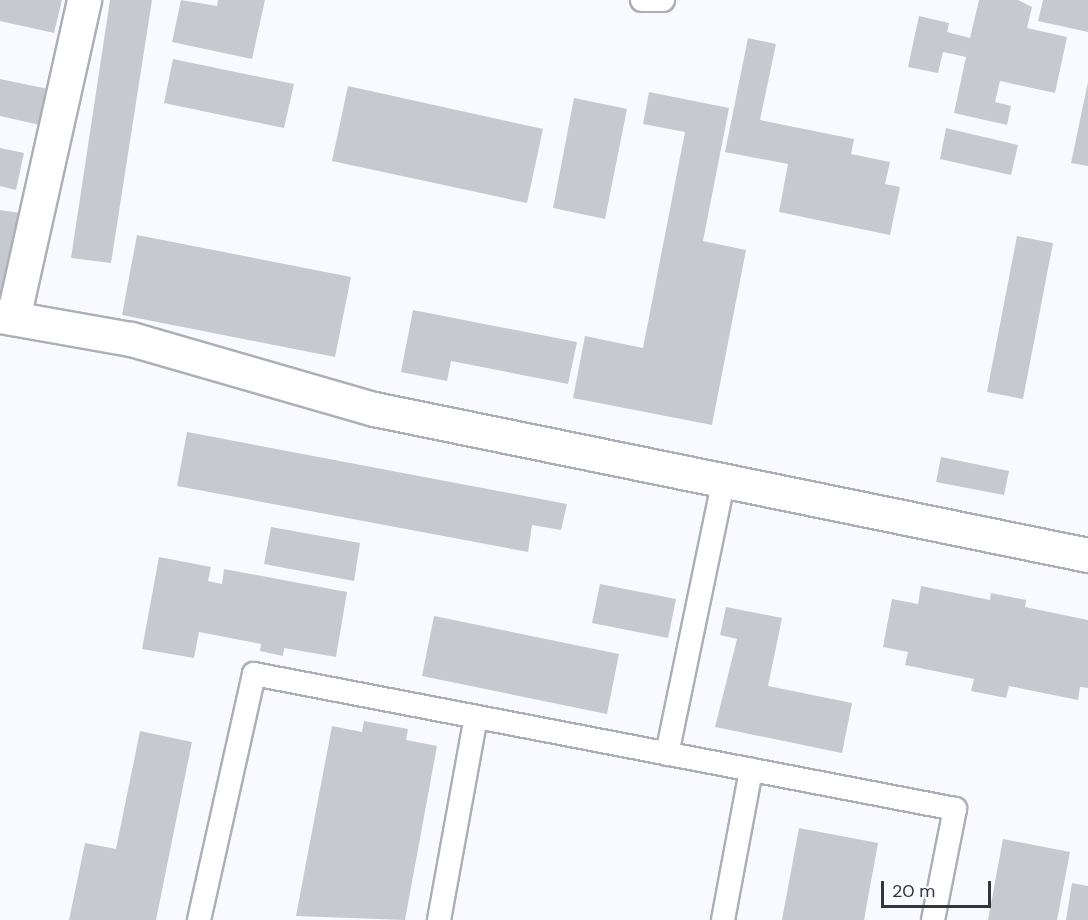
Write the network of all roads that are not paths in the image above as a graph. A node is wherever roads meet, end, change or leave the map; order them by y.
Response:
1 (84, 0) edge
2 (642, 0) edge
3 (663, 0) edge
4 (6, 317) edge
5 (723, 483) junction
6 (1088, 555) edge
7 (476, 717) junction
8 (667, 754) junction
9 (751, 770) junction
10 (199, 920) edge
11 (439, 920) edge
12 (723, 920) edge
13 (933, 920) edge

1 - 4 street
2 - 3 lane
4 - 5 street
5 - 6 street
5 - 8 lane
7 - 8 lane
7 - 10 lane
7 - 11 lane
8 - 9 lane
9 - 12 lane
9 - 13 lane

